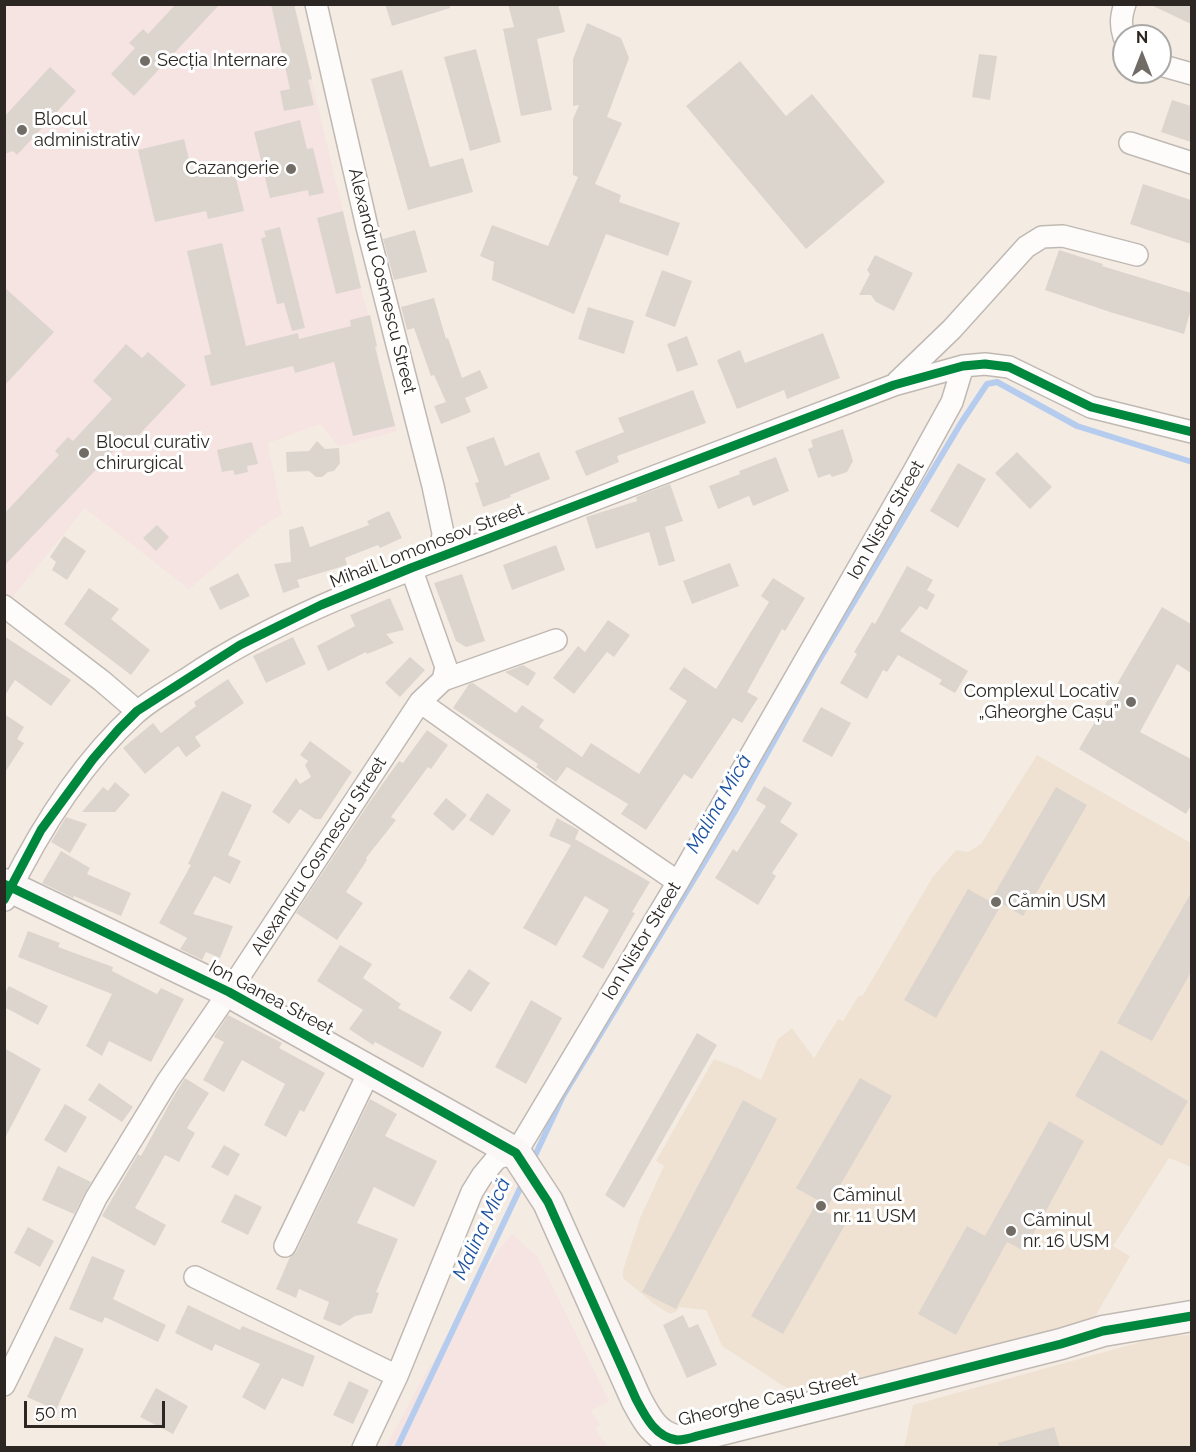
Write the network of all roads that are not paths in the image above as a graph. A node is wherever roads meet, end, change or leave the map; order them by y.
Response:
1 (316, 4) edge
2 (1125, 4) edge
3 (1122, 24) edge
4 (1172, 68) edge
5 (1191, 74) edge
6 (1130, 143) dead end
7 (1191, 163) edge
8 (1137, 255) dead end
9 (963, 366) junction
10 (894, 385) junction
11 (1191, 432) edge
12 (441, 558) junction
13 (411, 568) junction
14 (4, 606) edge
15 (556, 640) dead end
16 (443, 680) junction
17 (420, 702) junction
18 (137, 711) junction
19 (678, 882) junction
20 (7, 891) edge
21 (230, 992) junction
22 (370, 1070) junction
23 (516, 1153) junction
24 (285, 1246) dead end
25 (195, 1277) dead end
26 (1191, 1316) edge
27 (397, 1376) junction
28 (4, 1384) edge
29 (363, 1448) edge

1 - 12 street, Alexandru Cosmescu Street
2 - 3 street
4 - 5 street
6 - 7 street
8 - 10 street
9 - 10 street, Mihail Lomonosov Street
9 - 11 street, Mihail Lomonosov Street
9 - 19 street, Ion Nistor Street
10 - 12 street, Mihail Lomonosov Street
12 - 13 street, Mihail Lomonosov Street
13 - 16 street
13 - 18 street, Mihail Lomonosov Street
14 - 18 street
15 - 16 street, Alexandru Cosmescu Street
16 - 17 street, Alexandru Cosmescu Street
17 - 19 street
17 - 21 street, Alexandru Cosmescu Street
18 - 20 street, Mihail Lomonosov Street
19 - 23 street, Ion Nistor Street
20 - 21 street, Ion Ganea Street
21 - 22 street, Ion Ganea Street
21 - 28 street, Alexandru Cosmescu Street
22 - 23 street, Ion Ganea Street
22 - 24 street
23 - 26 street, Gheorghe Cașu Street
23 - 27 street
25 - 27 street
27 - 29 street

